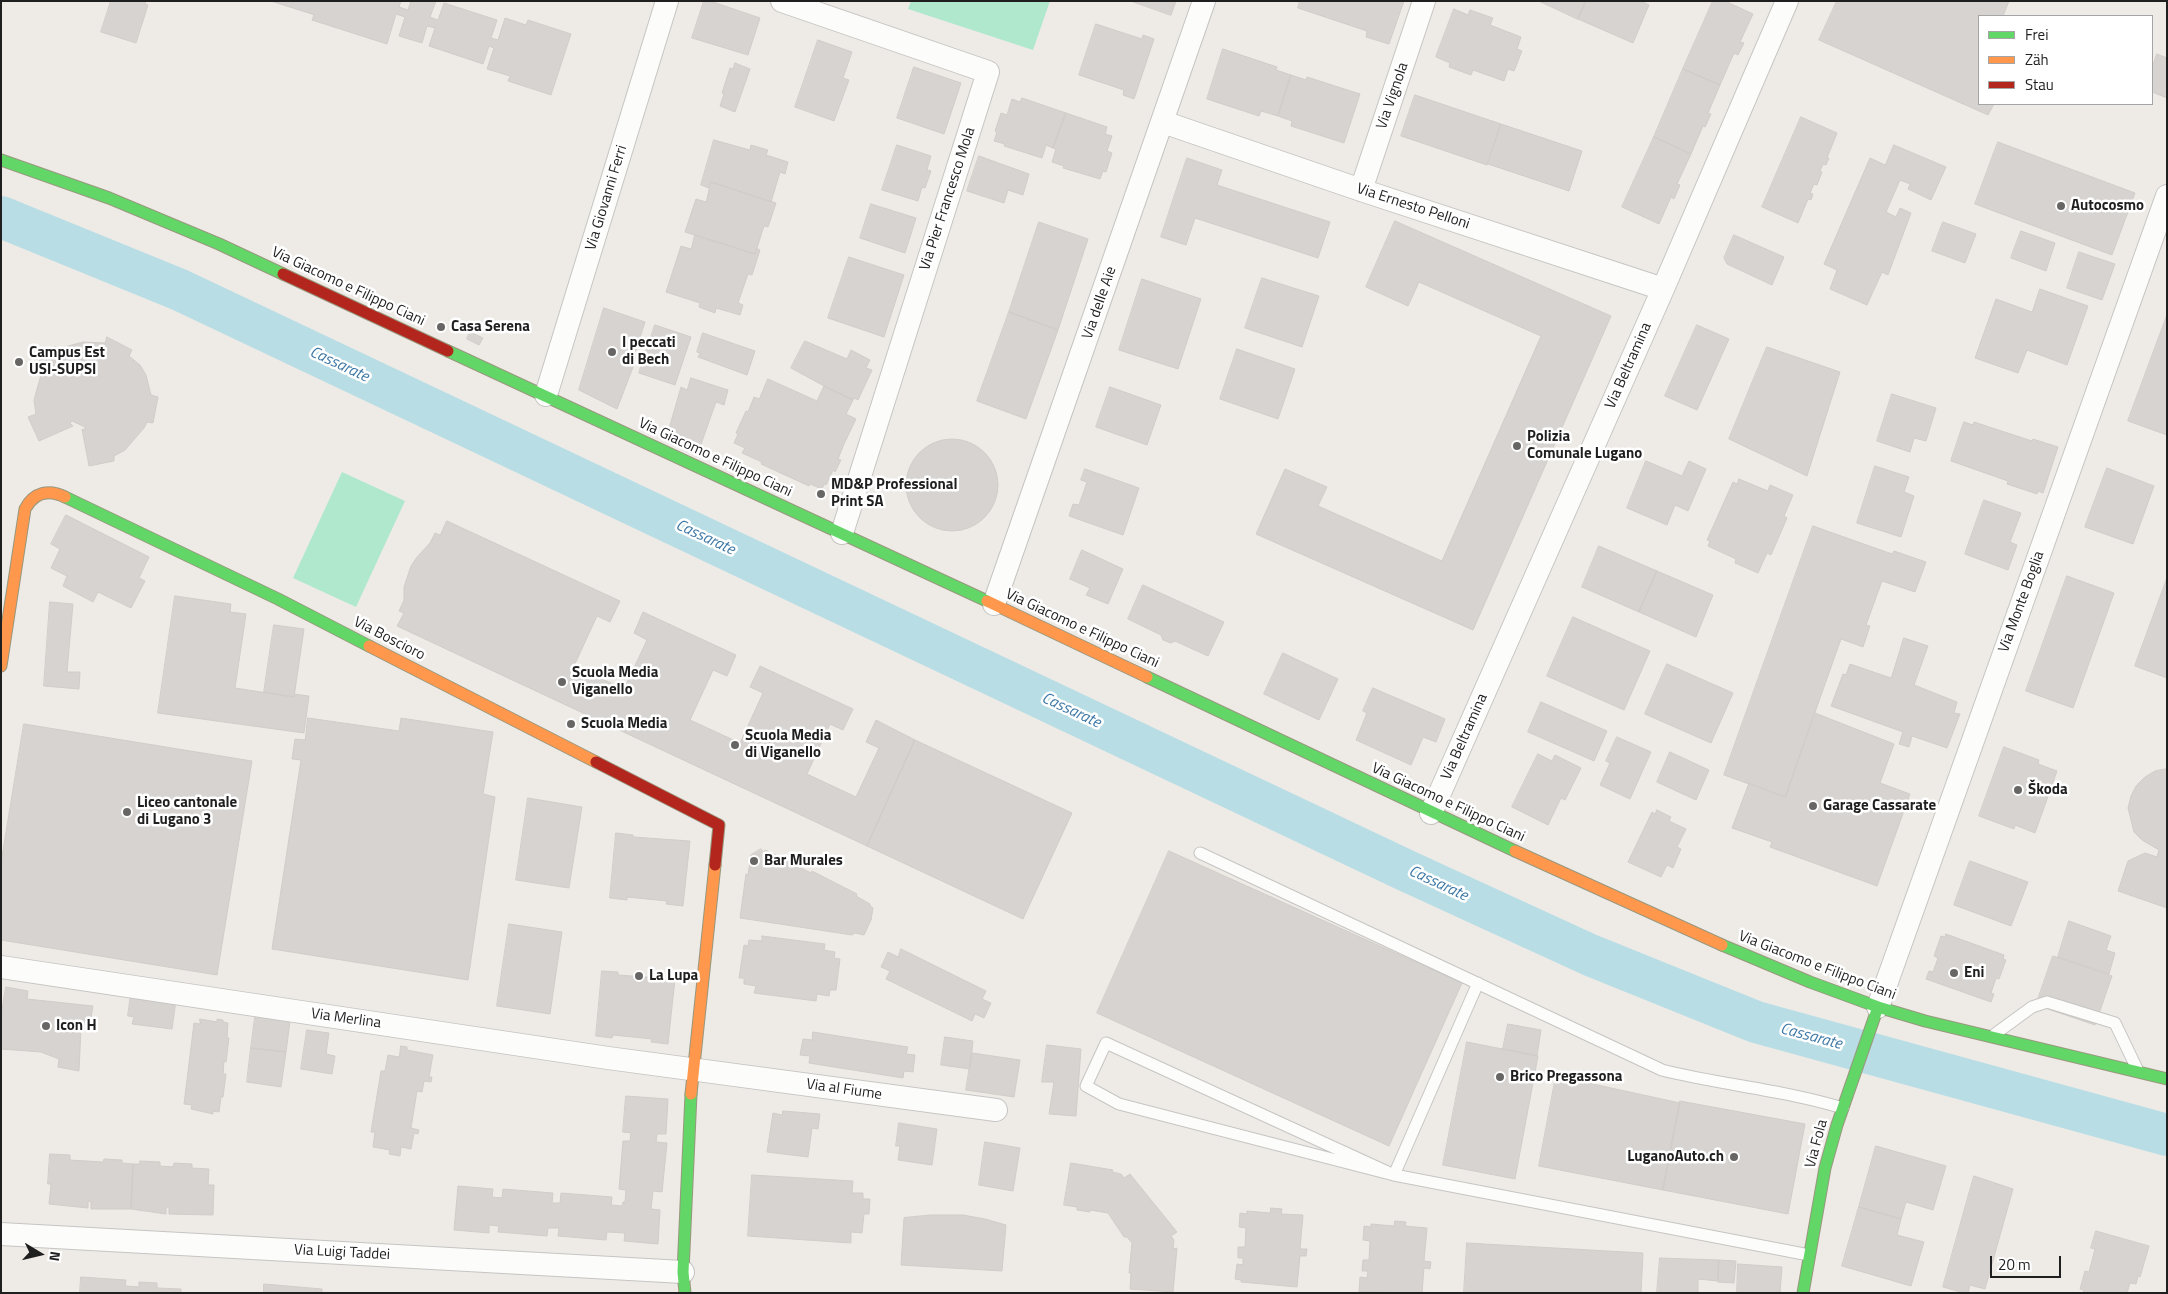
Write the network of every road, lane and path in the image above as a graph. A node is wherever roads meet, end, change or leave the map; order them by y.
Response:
1 (667, 1) edge
2 (782, 1) edge
3 (1204, 1) edge
4 (1424, 1) edge
5 (1788, 1) edge
6 (1163, 122) junction
7 (1, 160) edge
8 (1361, 190) junction
9 (2167, 196) edge
10 (1663, 289) junction
11 (546, 395) junction
12 (842, 533) junction
13 (994, 604) junction
14 (1, 666) edge
15 (1431, 813) junction
16 (1200, 854) dead end
17 (1, 967) edge
18 (1478, 983) junction
19 (1875, 1016) junction
20 (1990, 1037) junction
21 (692, 1070) junction
22 (2139, 1072) junction
23 (2167, 1079) edge
24 (1843, 1108) junction
25 (996, 1110) dead end
26 (1394, 1175) junction
27 (1, 1234) edge
28 (1810, 1255) junction
29 (684, 1282) edge
30 (1803, 1293) edge

1 - 11 street, Via Giovanni Ferri
2 - 12 street, Via Pier Francesco Mola
3 - 6 street, Via delle Aie
4 - 8 street, Via Vignola
5 - 10 street, Via Beltramina
6 - 8 street, Via Ernesto Pelloni
6 - 13 street, Via delle Aie
7 - 11 main road, Via Giacomo e Filippo Ciani
8 - 10 street, Via Ernesto Pelloni
9 - 19 street, Via Monte Boglia
10 - 15 street, Via Beltramina
11 - 12 main road, Via Giacomo e Filippo Ciani
12 - 13 main road, Via Giacomo e Filippo Ciani
13 - 15 main road, Via Giacomo e Filippo Ciani
14 - 21 main road, Via Boscioro
15 - 19 main road, Via Giacomo e Filippo Ciani
16 - 18 lane
17 - 21 street, Via Merlina
18 - 24 lane
18 - 26 lane
19 - 20 main road, Via Giacomo e Filippo Ciani
19 - 24 main road, Via Fola
20 - 22 main road, Via Giacomo e Filippo Ciani
20 - 22 lane
21 - 25 street, Via al Fiume
21 - 29 main road
22 - 23 main road, Via Giacomo e Filippo Ciani
24 - 28 main road, Via Fola
26 - 26 lane
26 - 28 lane
27 - 29 street, Via Luigi Taddei
28 - 30 main road, Via Fola

